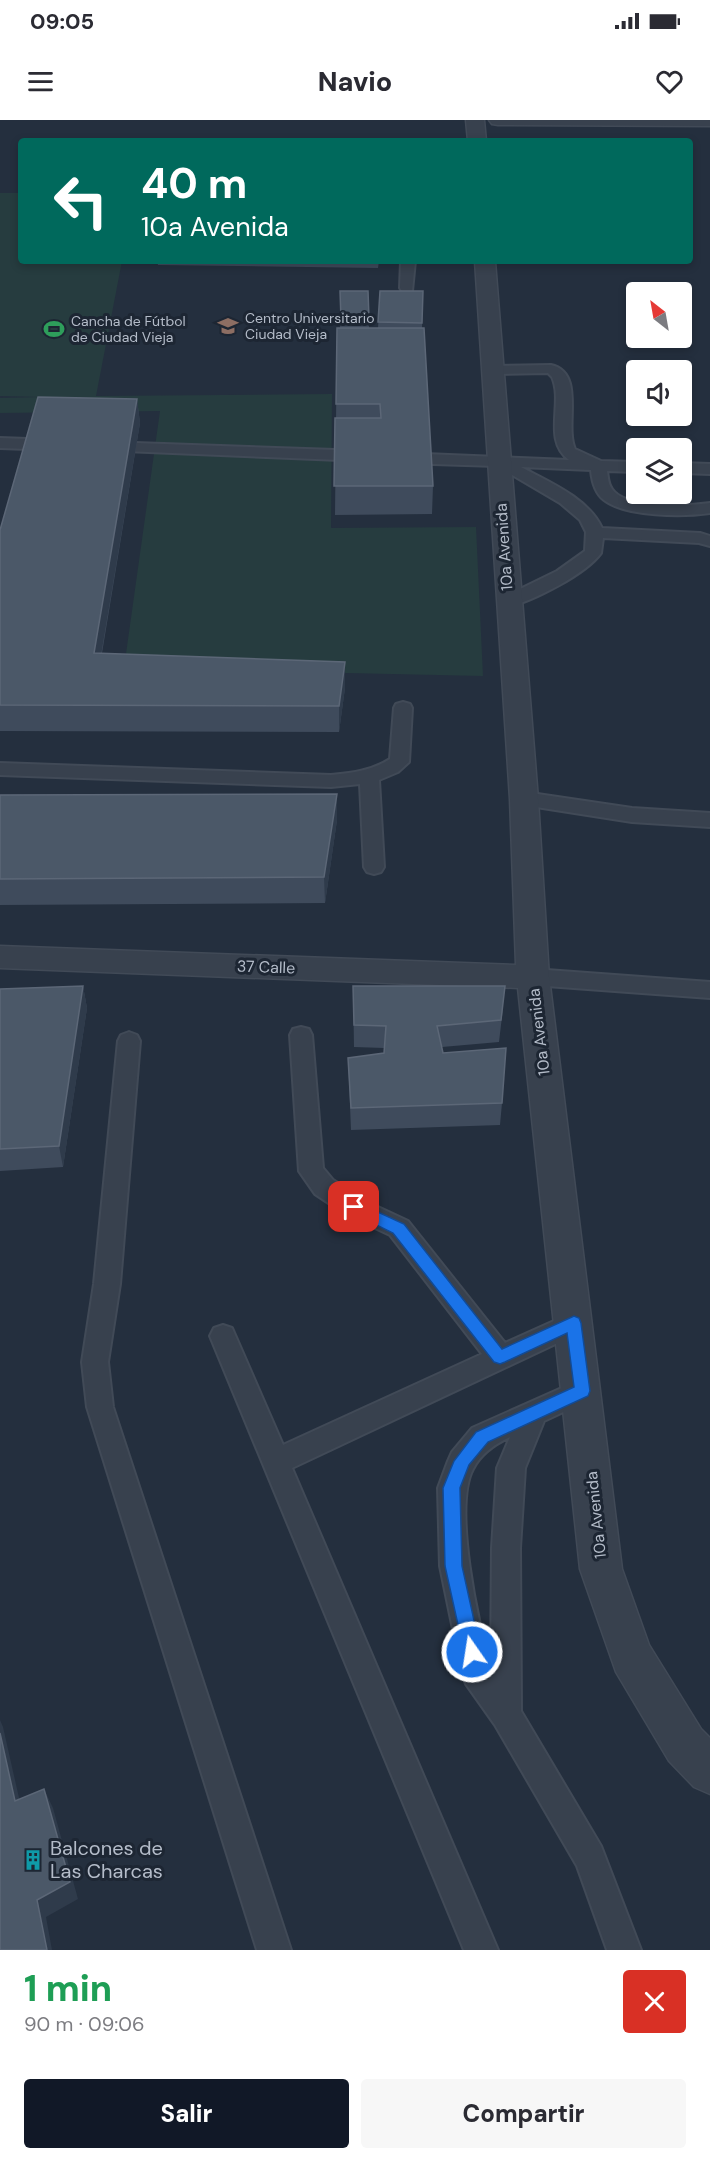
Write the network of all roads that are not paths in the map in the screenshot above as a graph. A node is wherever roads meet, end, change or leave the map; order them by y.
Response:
1 (475, 120) edge
2 (498, 120) edge
3 (710, 121) edge
4 (477, 138) edge
5 (408, 264) edge
6 (485, 264) edge
7 (407, 288) edge
8 (492, 369) junction
9 (0, 443) edge
10 (71, 445) edge
11 (95, 446) edge
12 (498, 462) junction
13 (598, 465) junction
14 (626, 466) edge
15 (692, 469) edge
16 (710, 470) edge
17 (710, 507) edge
18 (594, 533) junction
19 (710, 541) edge
20 (508, 602) junction
21 (404, 708) dead end
22 (0, 769) edge
23 (369, 777) junction
24 (524, 799) junction
25 (710, 820) edge
26 (374, 867) dead end
27 (0, 957) edge
28 (533, 976) junction
29 (710, 990) edge
30 (301, 1035) dead end
31 (129, 1041) dead end
32 (574, 1323) junction
33 (223, 1336) dead end
34 (500, 1357) junction
35 (582, 1391) junction
36 (534, 1413) junction
37 (276, 1462) junction
38 (506, 1714) junction
39 (710, 1772) edge
40 (274, 1950) edge
41 (481, 1950) edge
42 (624, 1950) edge

1 - 4 street
2 - 3 street
5 - 7 lane
6 - 8 street, 10a Avenida
8 - 12 street, 10a Avenida
8 - 13 lane
9 - 10 lane
11 - 12 lane
12 - 13 lane
12 - 18 lane
12 - 20 street, 10a Avenida
13 - 14 lane
13 - 17 lane
15 - 16 lane
18 - 19 lane
18 - 20 lane
20 - 24 street, 10a Avenida
21 - 23 lane
22 - 23 lane
23 - 26 lane
24 - 25 lane
24 - 28 street, 10a Avenida
27 - 28 street, 37 Calle
28 - 29 lane
28 - 32 street, 10a Avenida
30 - 34 lane
31 - 40 lane
32 - 34 lane
32 - 35 street, 10a Avenida
33 - 37 lane
34 - 37 lane
35 - 36 lane
35 - 39 street, 10a Avenida
36 - 38 lane
36 - 38 lane
37 - 41 lane
38 - 42 lane

